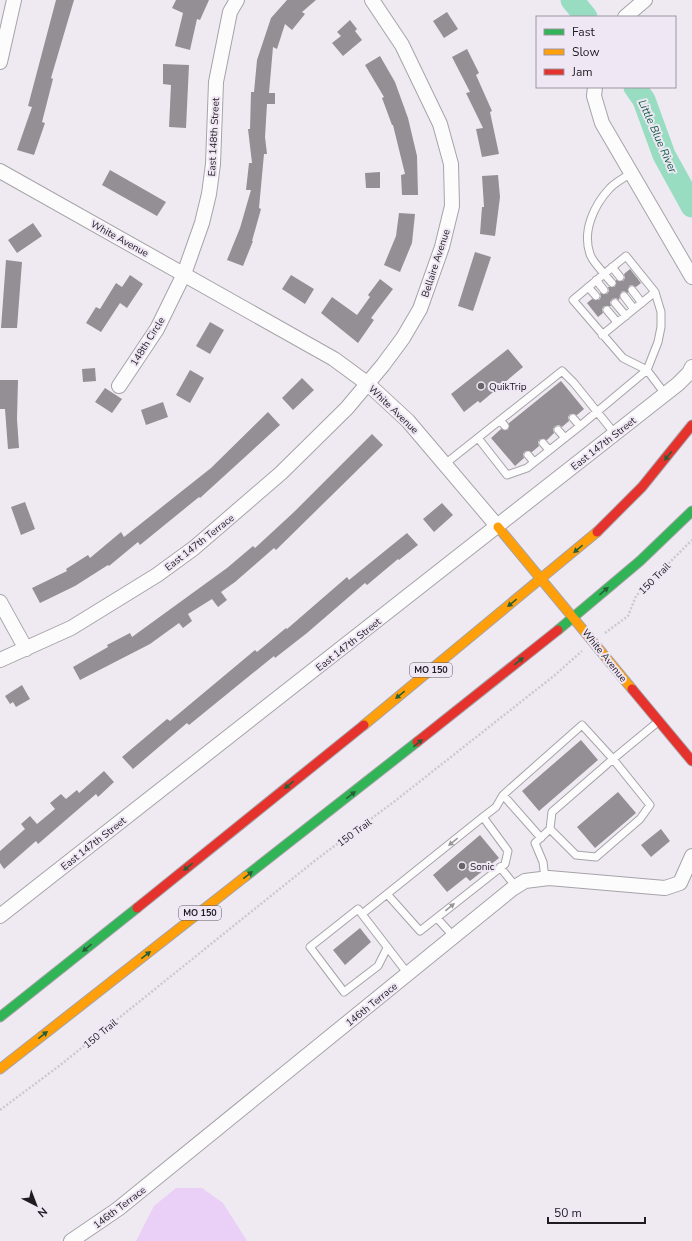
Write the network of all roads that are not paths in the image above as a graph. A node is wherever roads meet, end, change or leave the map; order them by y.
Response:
1 (14, 0) edge
2 (237, 0) edge
3 (372, 0) edge
4 (645, 0) edge
5 (626, 16) edge
6 (0, 62) edge
7 (595, 88) edge
8 (0, 171) edge
9 (631, 173) junction
10 (612, 267) junction
11 (184, 274) junction
12 (604, 274) junction
13 (620, 276) dead end
14 (692, 277) edge
15 (596, 280) junction
16 (612, 283) dead end
17 (588, 287) junction
18 (604, 290) dead end
19 (632, 290) dead end
20 (655, 292) junction
21 (596, 296) dead end
22 (624, 296) dead end
23 (642, 302) junction
24 (615, 303) dead end
25 (634, 309) junction
26 (607, 310) dead end
27 (626, 316) junction
28 (618, 322) junction
29 (602, 335) junction
30 (692, 367) edge
31 (646, 370) junction
32 (368, 384) junction
33 (119, 386) dead end
34 (665, 394) junction
35 (515, 409) junction
36 (596, 411) junction
37 (520, 415) dead end
38 (573, 418) dead end
39 (500, 420) junction
40 (692, 425) edge
41 (505, 426) dead end
42 (580, 426) junction
43 (558, 430) dead end
44 (615, 434) junction
45 (478, 438) junction
46 (565, 438) junction
47 (543, 443) dead end
48 (549, 450) junction
49 (528, 455) dead end
50 (534, 462) junction
51 (445, 464) junction
52 (692, 511) edge
53 (498, 527) junction
54 (542, 579) junction
55 (0, 602) edge
56 (574, 617) junction
57 (26, 649) junction
58 (0, 660) edge
59 (659, 721) junction
60 (613, 759) junction
61 (692, 761) edge
62 (503, 795) junction
63 (483, 818) junction
64 (550, 830) junction
65 (541, 838) junction
66 (692, 856) edge
67 (500, 867) junction
68 (545, 878) junction
69 (516, 887) junction
70 (387, 894) junction
71 (2, 911) edge
72 (362, 914) junction
73 (436, 918) junction
74 (454, 937) junction
75 (388, 948) junction
76 (408, 974) junction
77 (0, 1018) edge
78 (0, 1069) edge
79 (71, 1241) edge

1 - 6 street
2 - 11 street, East 148th Street
3 - 32 street, Bellaire Avenue
4 - 5 street
7 - 9 street
8 - 11 street, White Avenue
9 - 12 lane
9 - 14 street
10 - 12 lane
10 - 13 lane
10 - 20 lane
11 - 32 street, White Avenue
11 - 33 street, 148th Circle
12 - 15 lane
12 - 16 lane
15 - 17 lane
15 - 18 lane
17 - 21 lane
17 - 29 lane
19 - 23 lane
20 - 23 lane
20 - 31 lane
22 - 25 lane
23 - 25 lane
24 - 27 lane
25 - 27 lane
26 - 28 lane
27 - 28 lane
28 - 29 lane
29 - 31 lane
30 - 34 street, East 147th Street
31 - 34 lane
31 - 36 lane
32 - 51 street, White Avenue
32 - 57 street, East 147th Terrace
34 - 44 street, East 147th Street
35 - 36 lane
35 - 37 lane
35 - 39 lane
36 - 42 lane
36 - 44 lane
38 - 42 lane
39 - 41 lane
39 - 45 lane
40 -> 54 main road, MO 150
42 - 46 lane
43 - 46 lane
44 - 53 street, East 147th Street
45 - 50 lane
45 - 51 lane
46 - 48 lane
47 - 48 lane
48 - 50 lane
49 - 50 lane
51 - 53 street, White Avenue
56 -> 52 main road, MO 150
53 - 54 main road, White Avenue
53 - 71 street, East 147th Street
54 - 56 main road, White Avenue
54 -> 77 main road, MO 150
55 - 57 street
56 - 59 main road, White Avenue
78 -> 56 main road, MO 150
57 - 58 street, East 147th Terrace
59 - 60 lane
59 - 61 main road, White Avenue
60 - 62 lane
60 - 64 lane
60 - 64 lane
62 - 63 lane
62 - 65 lane
63 - 67 lane
63 -> 70 lane
64 - 65 lane
65 - 68 lane
66 - 68 street, 146th Terrace
67 - 69 lane
73 -> 67 lane
68 - 69 street, 146th Terrace
69 - 74 street, 146th Terrace
70 - 72 lane
70 - 73 lane
72 - 75 lane
72 - 75 lane
73 - 74 lane
74 - 76 street, 146th Terrace
75 - 76 lane
76 - 79 street, 146th Terrace

